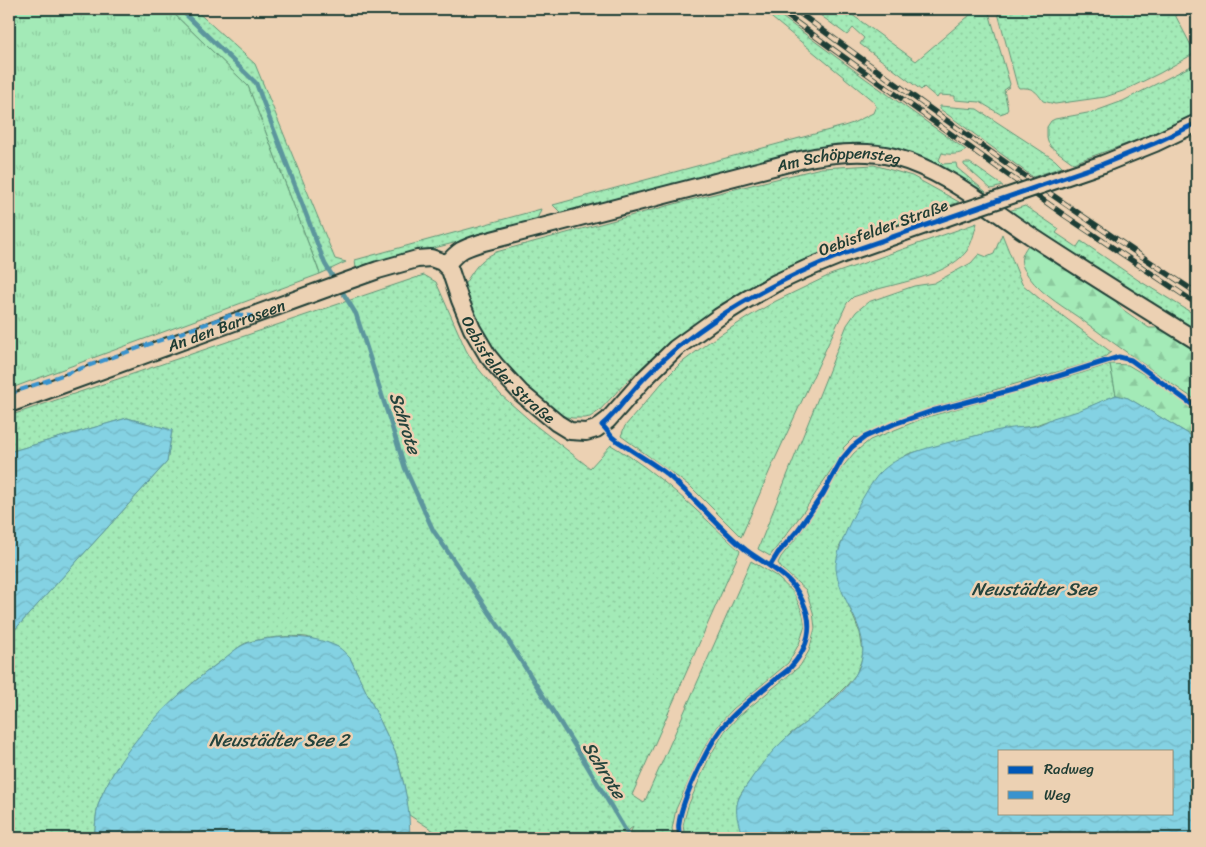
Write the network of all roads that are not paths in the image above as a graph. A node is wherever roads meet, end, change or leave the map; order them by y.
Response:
1 (1197, 122) edge
2 (446, 265) junction
3 (1197, 342) edge
4 (9, 404) edge

1 - 2 street, Oebisfelder Straße, bridge
2 - 3 street, Am Schöppensteg
2 - 4 street, An den Barroseen

